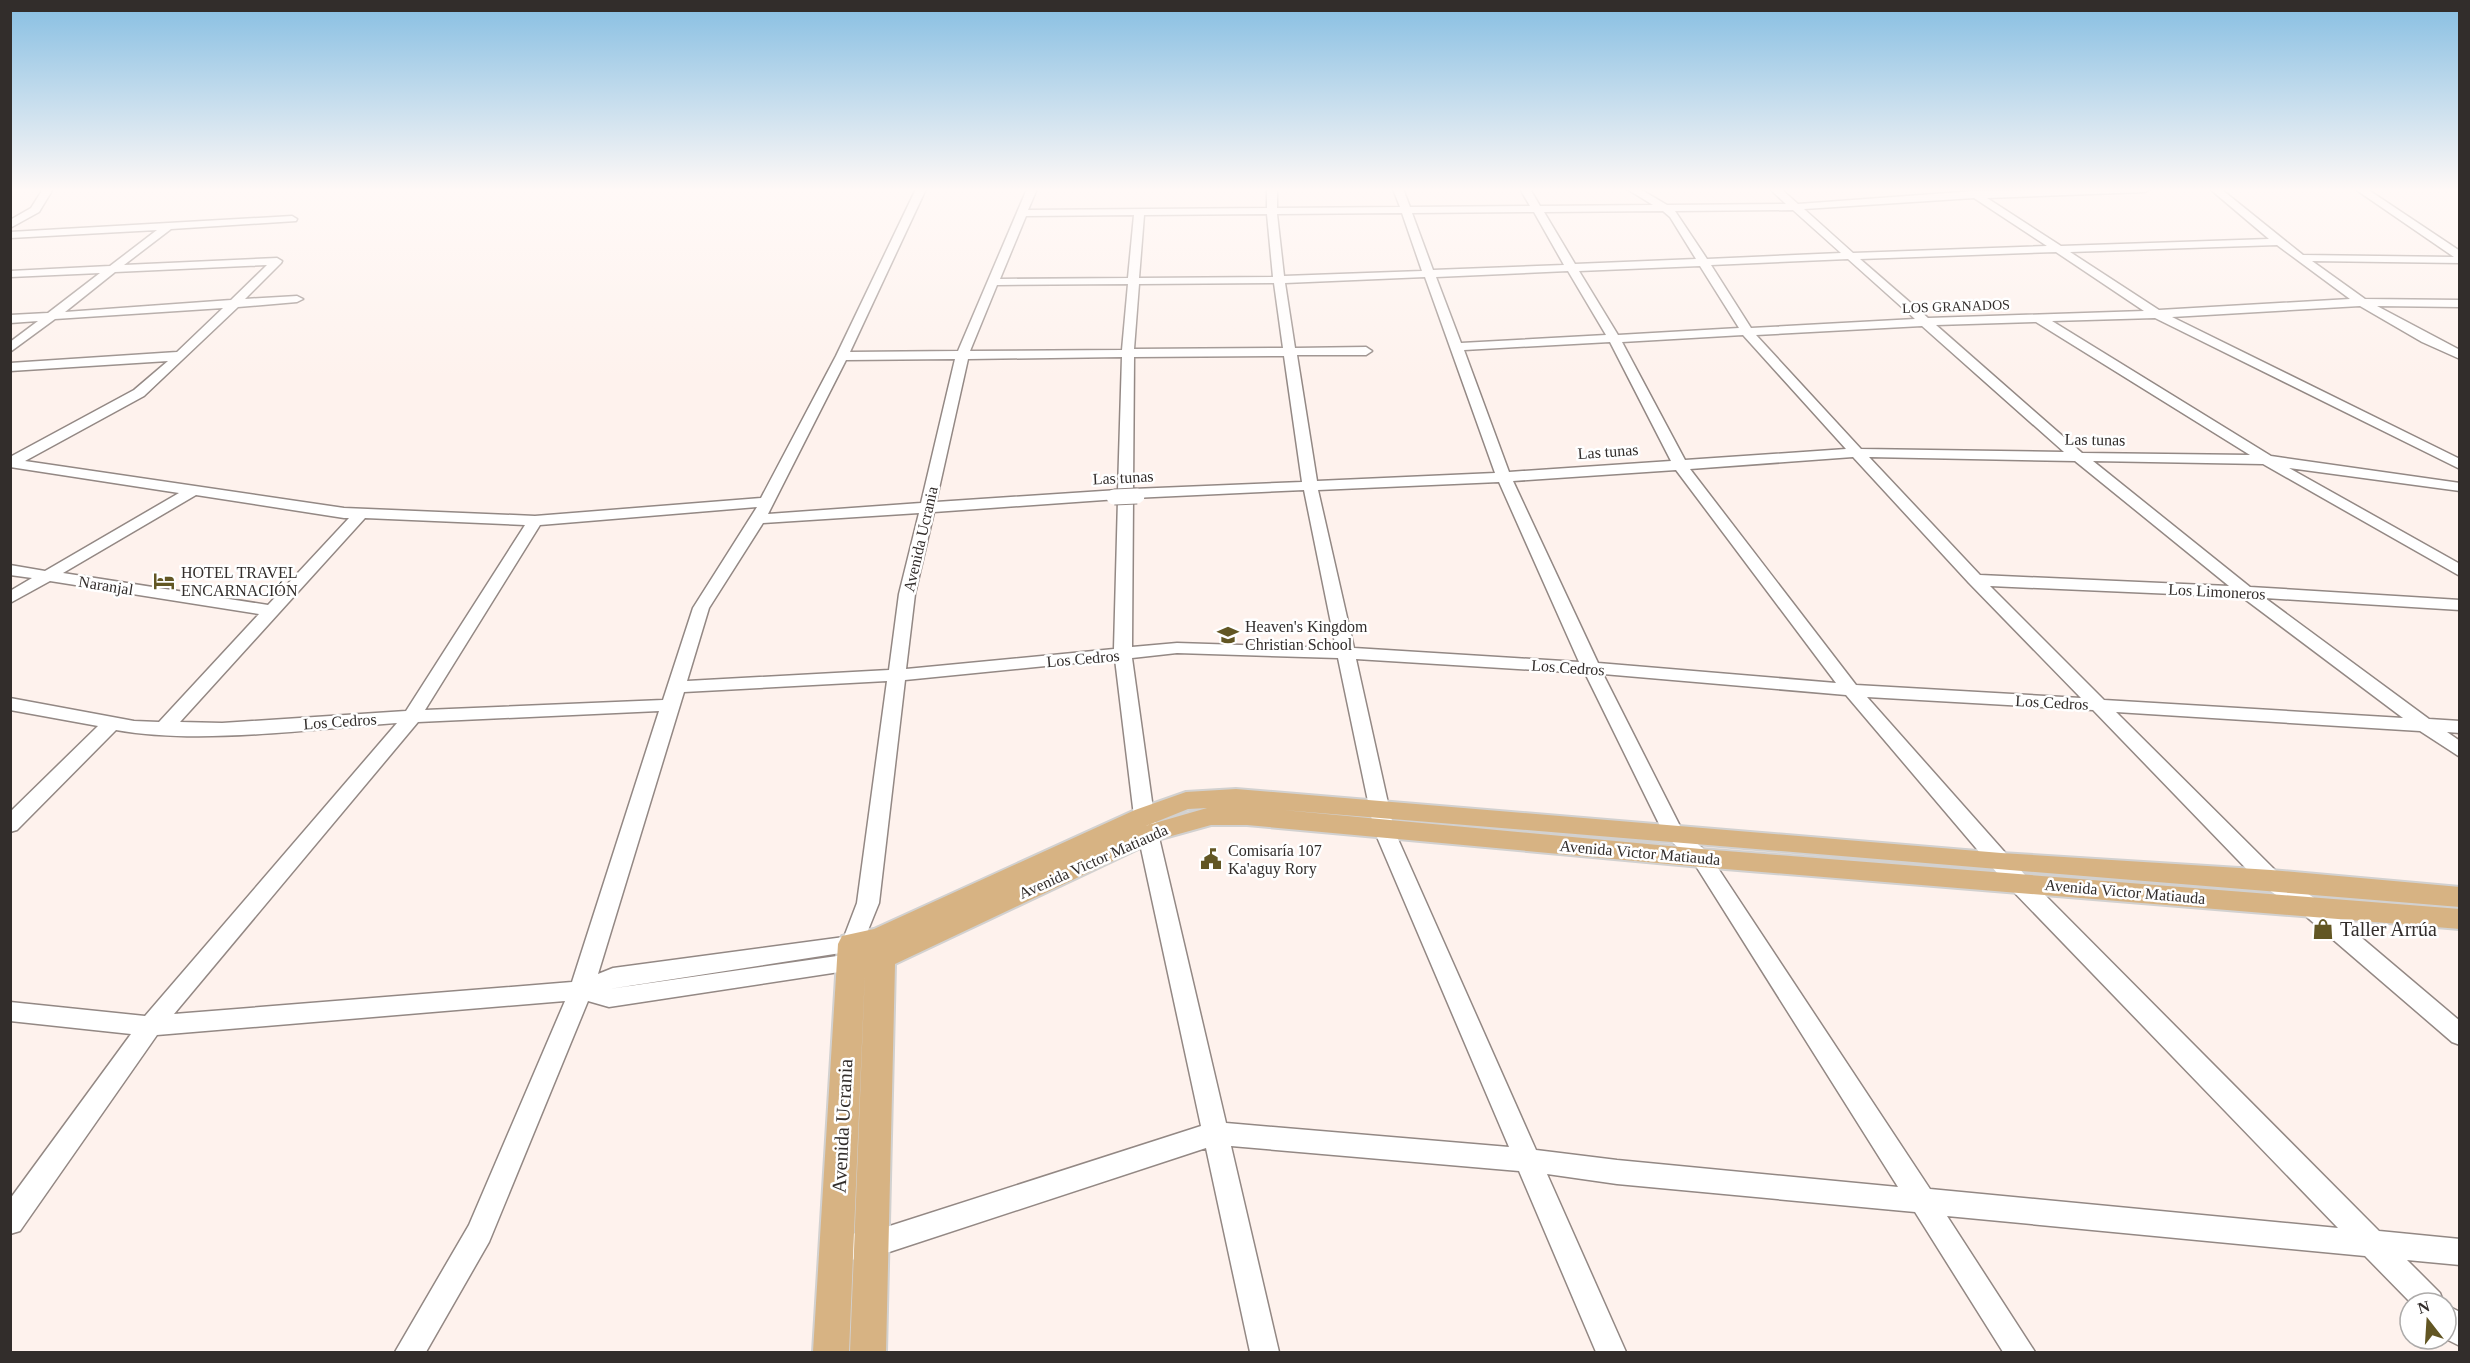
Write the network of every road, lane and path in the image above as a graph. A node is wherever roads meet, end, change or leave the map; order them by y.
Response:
1 (135, 253) edge
2 (891, 253) edge
3 (1005, 253) edge
4 (1135, 253) edge
5 (1276, 253) edge
6 (1420, 253) edge
7 (1561, 253) edge
8 (1698, 253) edge
9 (1846, 253) edge
10 (1951, 253) edge
11 (2064, 253) edge
12 (2293, 253) edge
13 (1850, 256) junction
14 (2300, 258) junction
15 (2460, 258) edge
16 (1705, 263) junction
17 (117, 267) junction
18 (1571, 269) junction
19 (10, 274) edge
20 (1428, 274) junction
21 (1279, 280) junction
22 (1133, 281) junction
23 (993, 282) junction
24 (297, 299) dead end
25 (234, 302) junction
26 (2359, 302) junction
27 (2460, 304) edge
28 (2157, 314) junction
29 (52, 316) junction
30 (10, 319) edge
31 (2040, 319) junction
32 (1925, 322) junction
33 (1748, 333) junction
34 (1614, 339) junction
35 (1454, 347) junction
36 (10, 348) edge
37 (1366, 351) dead end
38 (1128, 353) junction
39 (1290, 353) junction
40 (2460, 355) edge
41 (181, 356) junction
42 (842, 356) junction
43 (962, 356) junction
44 (10, 368) edge
45 (1857, 453) junction
46 (2079, 457) junction
47 (2266, 460) junction
48 (11, 463) edge
49 (1680, 464) junction
50 (2460, 465) edge
51 (1504, 477) junction
52 (1310, 485) junction
53 (2460, 487) edge
54 (194, 490) junction
55 (1126, 496) junction
56 (927, 509) junction
57 (762, 510) junction
58 (362, 513) junction
59 (535, 521) junction
60 (10, 570) edge
61 (2460, 571) edge
62 (45, 576) junction
63 (1975, 580) junction
64 (2246, 592) junction
65 (10, 598) edge
66 (2460, 605) edge
67 (272, 610) junction
68 (1344, 653) junction
69 (1123, 655) junction
70 (1591, 668) junction
71 (897, 675) junction
72 (1851, 690) junction
73 (673, 696) junction
74 (10, 704) edge
75 (2100, 705) junction
76 (412, 716) junction
77 (112, 723) junction
78 (2427, 725) junction
79 (2460, 727) edge
80 (164, 728) junction
81 (2460, 751) edge
82 (1382, 820) junction
83 (10, 825) edge
84 (1146, 825) junction
85 (1674, 834) junction
86 (1701, 858) junction
87 (2009, 872) junction
88 (2271, 880) junction
89 (2460, 897) edge
90 (2309, 906) junction
91 (2460, 919) edge
92 (866, 951) junction
93 (581, 990) junction
94 (10, 1011) edge
95 (150, 1026) junction
96 (2460, 1035) edge
97 (1216, 1133) junction
98 (1527, 1160) junction
99 (1921, 1201) junction
100 (10, 1222) edge
101 (2372, 1243) junction
102 (871, 1245) junction
103 (836, 1248) junction
104 (2460, 1252) edge
105 (2418, 1291) edge
106 (410, 1353) edge
107 (831, 1353) edge
108 (868, 1353) edge
109 (1265, 1353) edge
110 (1611, 1353) edge
111 (2020, 1353) edge

1 - 17 street
2 - 42 street
3 - 23 street, Avenida Ucrania
4 - 22 street
5 - 21 street
6 - 20 street
7 - 18 street
8 - 16 street
9 - 13 street
10 - 13 street
11 - 28 street
12 - 14 street
13 - 16 street
13 - 32 street
14 - 15 street
14 - 26 street
16 - 18 street
16 - 33 street
17 - 19 street
17 - 25 street
17 - 29 street
18 - 20 street
18 - 34 street
20 - 21 street
20 - 35 street
21 - 22 street
21 - 39 street
22 - 23 street
22 - 38 street
23 - 43 street, Avenida Ucrania
24 - 25 street
25 - 29 street
25 - 41 street
26 - 27 street, LOS GRANADOS
26 - 28 street, LOS GRANADOS
26 - 40 street
28 - 31 street, LOS GRANADOS
28 - 50 street
29 - 30 street
29 - 36 street
31 - 32 street, LOS GRANADOS
31 - 47 street
32 - 33 street, LOS GRANADOS
32 - 46 street
33 - 34 street, LOS GRANADOS
33 - 45 street
34 - 35 street, LOS GRANADOS
34 - 49 street
35 - 51 street
37 - 39 street
38 - 39 street
38 - 43 street
38 - 55 street
39 - 52 street
41 - 44 street
41 - 48 street
42 - 43 street
42 - 57 street
43 - 56 street, Avenida Ucrania
45 - 46 street, Las tunas
45 - 49 street, Las tunas
45 - 63 street
46 - 47 street, Las tunas
46 - 64 street
47 - 53 street, Las tunas
47 - 61 street
48 - 54 street, Las tunas
49 - 51 street, Las tunas
49 - 72 street
51 - 52 street, Las tunas
51 - 70 street
52 - 55 street, Las tunas
52 - 68 street
54 - 58 street, Las tunas
54 - 62 street
55 - 56 street, Las tunas
55 - 69 street
56 - 57 street, Las tunas
56 - 71 street, Avenida Ucrania
57 - 59 street, Las tunas
57 - 73 street
58 - 59 street, Las tunas
58 - 67 street
59 - 76 street
60 - 62 street, Naranjal
62 - 65 street
62 - 67 street, Naranjal
63 - 64 street, Los Limoneros
63 - 75 street
64 - 66 street, Los Limoneros
64 - 78 street
67 - 80 street
68 - 69 street, Los Cedros
68 - 70 street, Los Cedros
68 - 82 street
69 - 71 street, Los Cedros
69 - 84 street
70 - 72 street, Los Cedros
70 - 85 street
71 - 73 street, Los Cedros
71 - 92 street, Avenida Ucrania
72 - 75 street, Los Cedros
72 - 87 street
73 - 76 street, Los Cedros
73 - 93 street
74 - 77 street, Los Cedros
75 - 78 street, Los Cedros
75 - 88 street
76 - 80 street, Los Cedros
76 - 95 street
77 - 80 street, Los Cedros
77 - 83 street
78 - 79 street, Los Cedros
78 - 81 street
82 - 84 main road, Avenida Victor Matiauda
82 - 85 main road, Avenida Victor Matiauda
82 - 86 main road, Avenida Victor Matiauda
82 - 98 street
84 - 92 main road, Avenida Victor Matiauda
84 - 97 street
85 - 86 street
85 - 87 main road, Avenida Victor Matiauda
86 - 87 main road, Avenida Victor Matiauda
86 - 99 street
87 - 88 main road, Avenida Victor Matiauda
87 - 90 main road, Avenida Victor Matiauda
87 - 101 street
88 - 89 main road, Avenida Victor Matiauda
88 - 90 street
90 - 91 main road, Avenida Victor Matiauda
90 - 96 street
92 - 93 street
92 - 102 main road, Avenida Ucrania
92 - 103 main road, Avenida Ucrania
93 - 95 street
93 - 106 street
94 - 95 street
95 - 100 street
97 - 98 street
97 - 102 street
97 - 109 street
98 - 99 street
98 - 110 street
99 - 101 street
99 - 111 street
101 - 104 street
101 - 105 street
102 - 103 street
102 - 108 main road, Avenida Ucrania
103 - 107 main road, Avenida Ucrania

